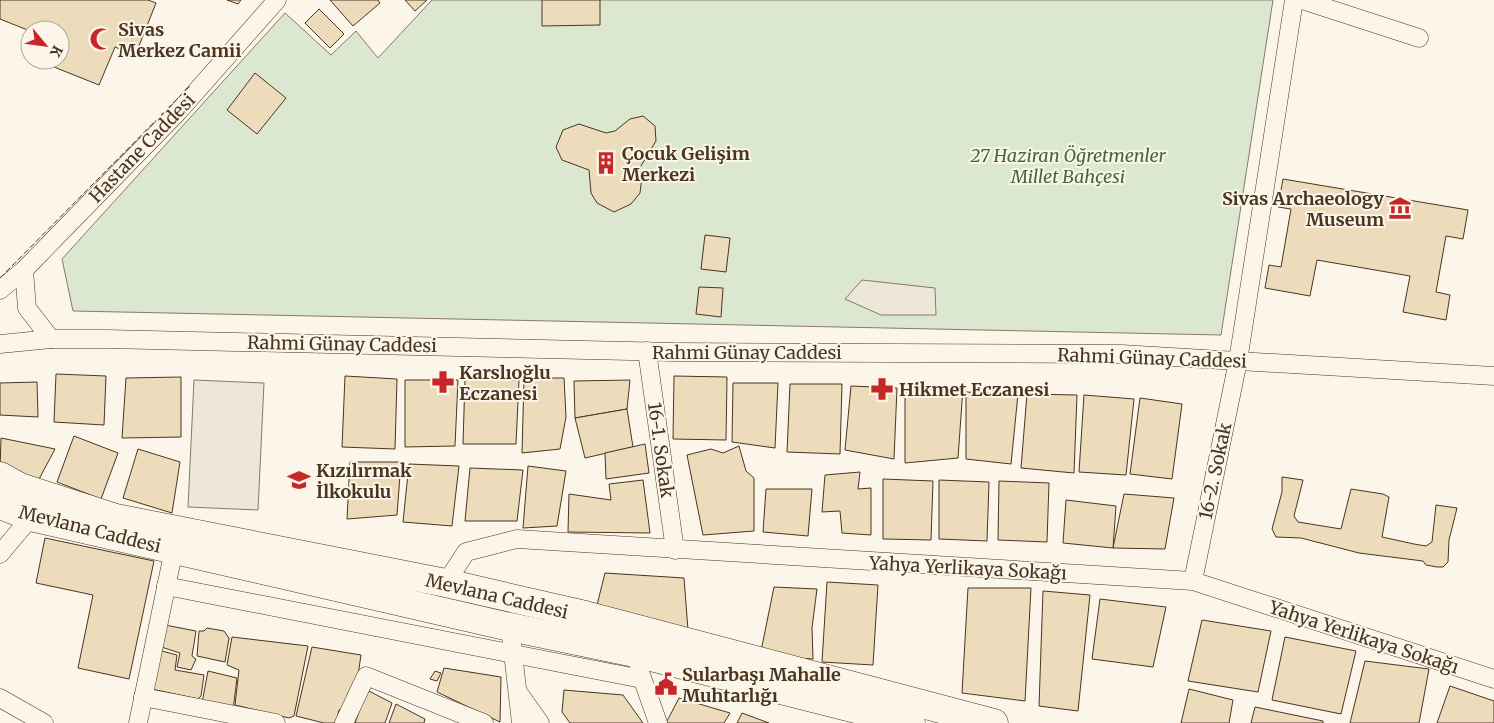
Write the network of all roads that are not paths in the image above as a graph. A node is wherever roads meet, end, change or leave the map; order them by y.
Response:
1 (278, 0) edge
2 (1294, 0) edge
3 (1302, 0) edge
4 (1419, 38) dead end
5 (24, 270) junction
6 (0, 290) edge
7 (51, 339) junction
8 (0, 344) edge
9 (647, 351) junction
10 (1238, 361) junction
11 (1494, 376) edge
12 (0, 476) edge
13 (0, 505) edge
14 (30, 517) junction
15 (174, 549) junction
16 (675, 550) junction
17 (0, 554) edge
18 (1193, 581) junction
19 (446, 583) junction
20 (166, 586) junction
21 (510, 627) junction
22 (635, 653) junction
23 (514, 656) junction
24 (642, 679) junction
25 (1494, 679) edge
26 (518, 692) junction
27 (143, 697) junction
28 (0, 698) edge
29 (44, 723) edge
30 (138, 723) edge
31 (276, 723) edge
32 (344, 723) edge
33 (484, 723) edge
34 (521, 723) edge
35 (540, 723) edge
36 (658, 723) edge
37 (911, 723) edge
38 (994, 723) edge

1 - 5 street, Hastane Caddesi
2 - 10 street, 16-2. Sokak
3 - 4 street
5 - 6 street, Hastane Caddesi
5 - 7 street
7 - 8 street, Rahmi Günay Caddesi
7 - 9 street, Rahmi Günay Caddesi
9 - 10 street, Rahmi Günay Caddesi
9 - 16 street, 16-1. Sokak
10 - 11 street, Rahmi Günay Caddesi
10 - 18 street, 16-2. Sokak
12 - 19 main road, Mevlana Caddesi
13 - 14 main road, Mevlana Caddesi
14 - 15 main road, Mevlana Caddesi
14 - 17 street
15 - 20 street
15 - 21 main road, Mevlana Caddesi
16 - 18 street, Yahya Yerlikaya Sokağı
16 - 19 street, Yahya Yerlikaya Sokağı
18 - 25 street, Yahya Yerlikaya Sokağı
19 - 38 main road, Mevlana Caddesi
20 - 23 street
20 - 27 street
21 - 22 main road, Mevlana Caddesi
21 - 23 street
22 - 24 street
22 - 37 main road, Mevlana Caddesi
23 - 24 street
23 - 26 street
24 - 36 street
26 - 34 street
26 - 35 street
27 - 30 street
27 - 31 street
28 - 29 street
32 - 33 street

